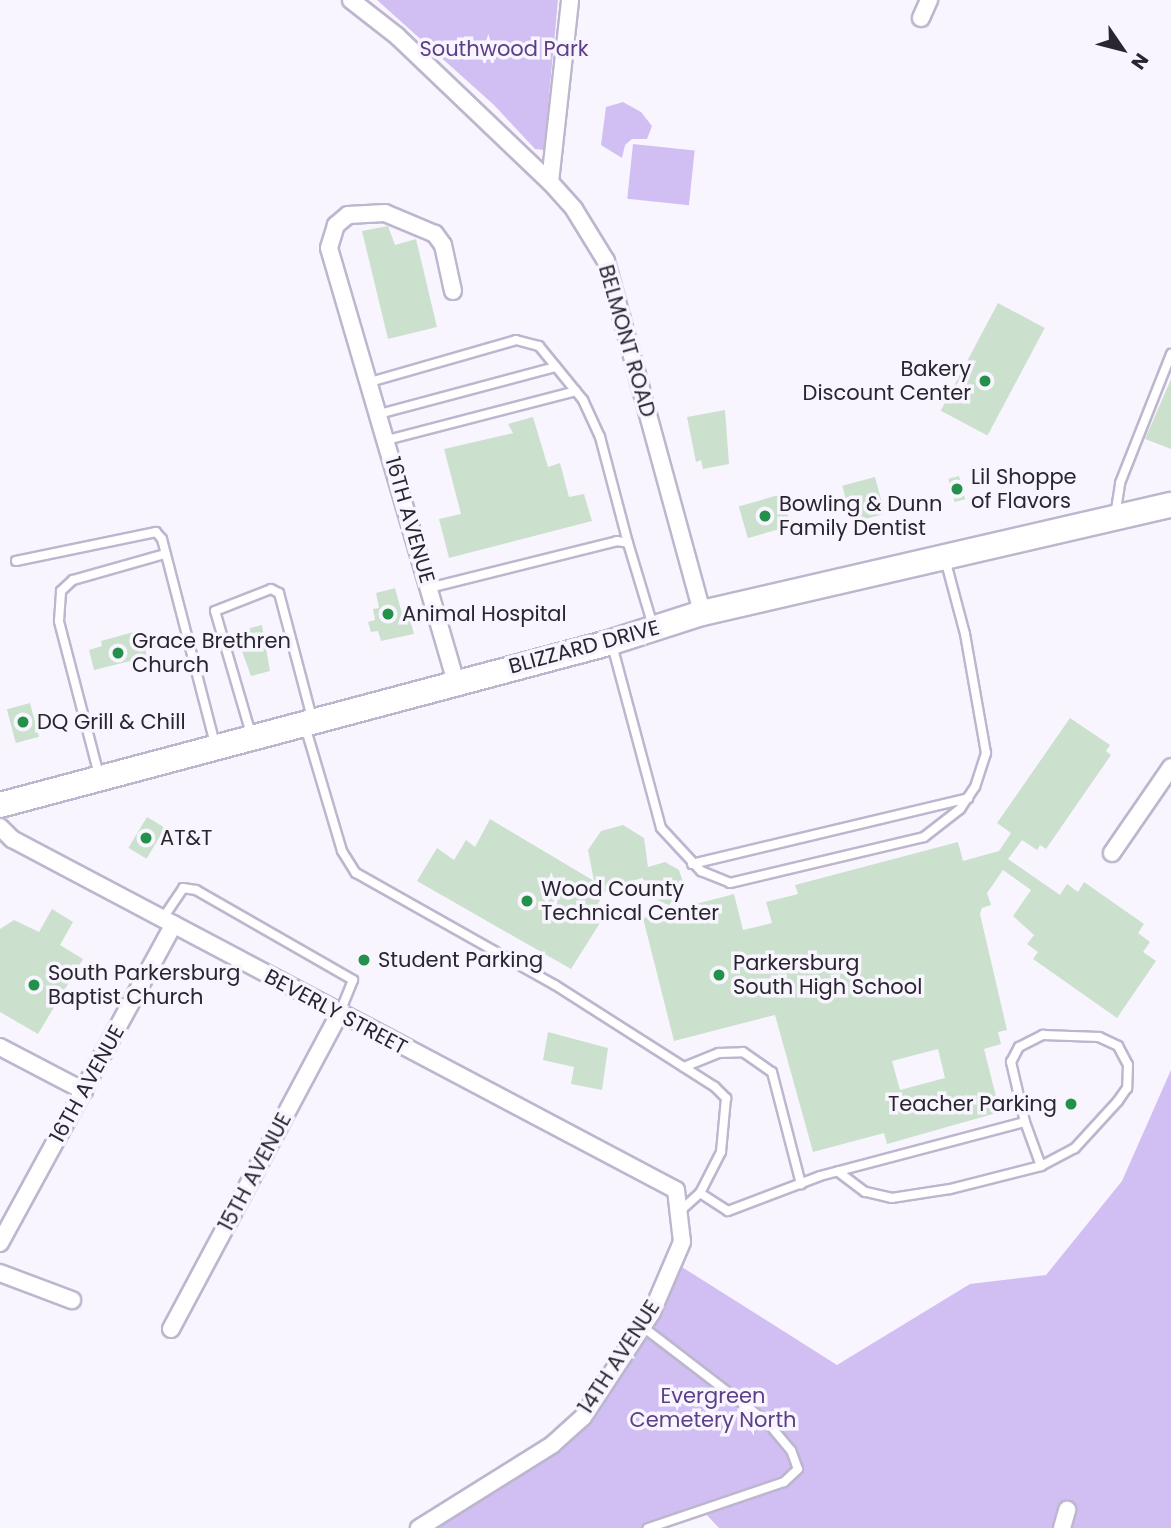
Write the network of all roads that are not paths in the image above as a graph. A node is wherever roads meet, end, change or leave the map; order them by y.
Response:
1 (351, 0) edge
2 (570, 0) edge
3 (929, 0) edge
4 (921, 18) dead end
5 (550, 182) junction
6 (453, 291) dead end
7 (1171, 354) edge
8 (556, 367) junction
9 (370, 382) junction
10 (576, 391) junction
11 (379, 414) junction
12 (387, 440) junction
13 (1171, 505) edge
14 (1115, 518) junction
15 (628, 543) junction
16 (165, 554) junction
17 (944, 557) junction
18 (16, 561) dead end
19 (429, 589) junction
20 (702, 613) junction
21 (654, 628) junction
22 (611, 642) junction
23 (456, 681) junction
24 (308, 721) junction
25 (252, 737) junction
26 (216, 747) junction
27 (1171, 767) edge
28 (100, 778) junction
29 (968, 798) junction
30 (0, 805) edge
31 (0, 827) edge
32 (1112, 853) dead end
33 (692, 863) junction
34 (169, 921) junction
35 (339, 1014) junction
36 (0, 1047) edge
37 (684, 1067) junction
38 (84, 1091) junction
39 (1024, 1122) junction
40 (1041, 1166) junction
41 (838, 1172) junction
42 (801, 1184) junction
43 (676, 1190) joint
44 (699, 1193) junction
45 (681, 1210) junction
46 (0, 1243) edge
47 (0, 1273) edge
48 (72, 1300) dead end
49 (643, 1327) junction
50 (171, 1329) dead end
51 (1067, 1510) dead end
52 (419, 1528) edge
53 (649, 1528) edge
54 (1062, 1528) edge

1 - 5 street, BELMONT ROAD
2 - 5 street
3 - 4 street
5 - 20 street, BELMONT ROAD
6 - 9 street, 16TH AVENUE
7 - 14 lane
8 - 9 lane
8 - 10 lane
8 - 11 lane
9 - 11 street, 16TH AVENUE
10 - 12 lane
10 - 15 lane
11 - 12 street, 16TH AVENUE
12 - 19 street, 16TH AVENUE
13 - 14 main road, BLIZZARD DRIVE
14 - 17 main road, BLIZZARD DRIVE
15 - 19 lane
15 - 21 lane
16 - 18 lane
16 - 26 lane
16 - 28 lane
17 - 20 main road, BLIZZARD DRIVE
17 - 29 lane
19 - 23 street, 16TH AVENUE
20 - 21 main road, BLIZZARD DRIVE
21 - 22 main road, BLIZZARD DRIVE
22 - 23 main road, BLIZZARD DRIVE
22 - 33 lane
23 - 24 main road, BLIZZARD DRIVE
24 - 25 main road, BLIZZARD DRIVE
24 - 25 lane
24 - 37 lane
25 - 26 main road, BLIZZARD DRIVE
26 - 28 main road, BLIZZARD DRIVE
27 - 32 street
28 - 30 main road, BLIZZARD DRIVE
29 - 33 lane
29 - 33 lane
31 - 34 street, BEVERLY STREET
34 - 35 street, BEVERLY STREET
34 - 35 lane
34 - 38 street, 16TH AVENUE
35 - 43 street, BEVERLY STREET
35 - 50 street, 15TH AVENUE
36 - 38 street
37 - 42 lane
37 - 44 lane
38 - 46 street, 16TH AVENUE
39 - 40 lane
39 - 40 lane
39 - 41 lane
40 - 41 lane
41 - 42 lane
42 - 44 lane
43 - 45 street, 14TH AVENUE
44 - 45 lane
45 - 49 street, 14TH AVENUE
47 - 48 street
49 - 52 street, 14TH AVENUE
49 - 53 lane
51 - 54 street

